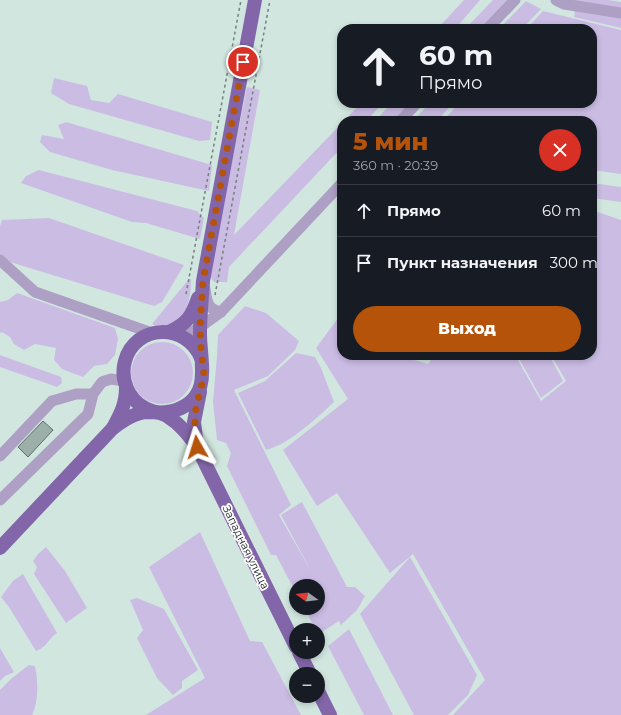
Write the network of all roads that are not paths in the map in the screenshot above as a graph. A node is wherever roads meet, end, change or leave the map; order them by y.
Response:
1 (255, 0) edge
2 (515, 0) edge
3 (556, 0) edge
4 (621, 12) edge
5 (492, 24) edge
6 (412, 108) edge
7 (405, 116) edge
8 (337, 188) edge
9 (0, 260) edge
10 (203, 281) junction
11 (221, 312) junction
12 (200, 327) junction
13 (169, 332) junction
14 (152, 333) junction
15 (183, 337) junction
16 (202, 360) junction
17 (203, 379) junction
18 (125, 384) junction
19 (93, 394) junction
20 (160, 412) junction
21 (113, 428) junction
22 (197, 447) junction
23 (0, 456) edge
24 (0, 500) edge
25 (14, 533) junction
26 (0, 537) edge
27 (0, 548) edge
28 (289, 633) edge
29 (324, 703) edge
30 (330, 715) edge

1 - 10 main road
2 - 5 lane
3 - 4 lane
6 - 7 lane
8 - 11 lane
9 - 14 lane
10 - 11 lane
10 - 12 main road
10 - 13 main road
11 - 12 lane
12 - 15 lane
12 - 16 main road
13 - 14 main road
13 - 15 main road
14 - 18 main road
15 - 16 main road
16 - 17 main road
17 - 20 main road
17 - 22 main road, Западная улица
18 - 19 lane
18 - 20 main road
18 - 21 main road
19 - 23 lane
19 - 24 lane
20 - 21 main road
20 - 22 main road, Западная улица
21 - 25 main road
22 - 28 main road, Западная улица
25 - 26 lane
25 - 27 main road
29 - 30 main road

